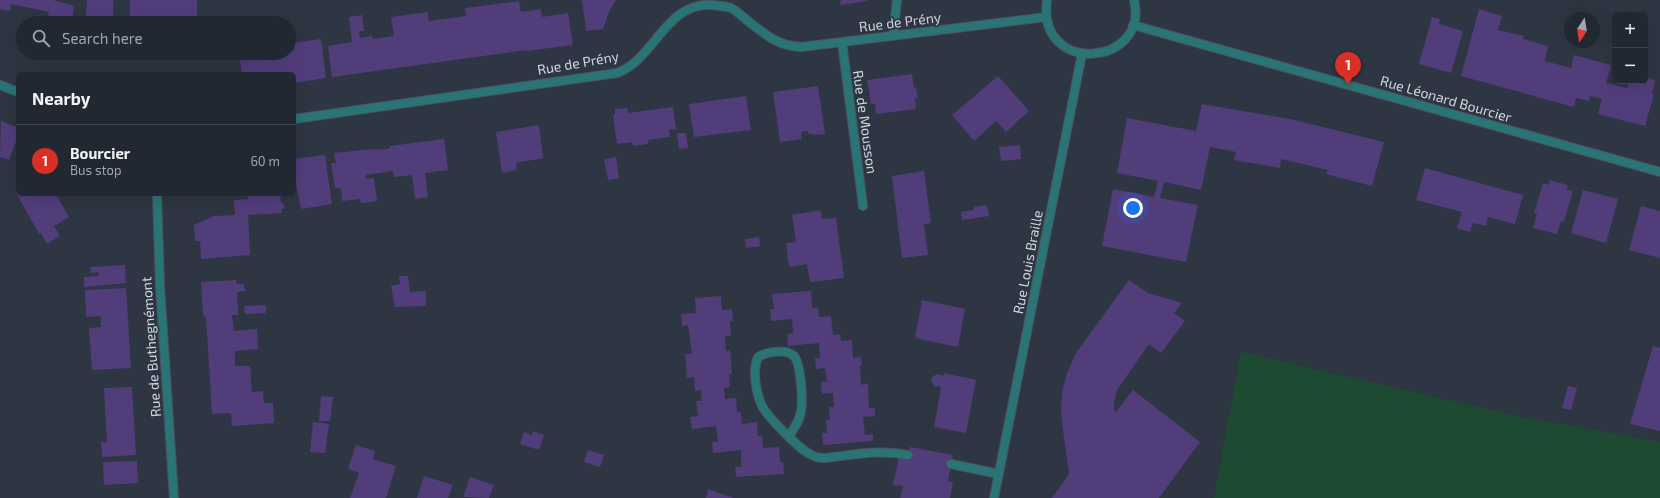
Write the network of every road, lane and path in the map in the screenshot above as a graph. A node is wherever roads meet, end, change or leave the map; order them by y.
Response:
1 (897, 0) edge
2 (1047, 0) edge
3 (1134, 0) edge
4 (709, 2) edge
5 (1046, 17) junction
6 (1133, 25) junction
7 (893, 36) junction
8 (842, 42) junction
9 (1082, 54) junction
10 (0, 85) edge
11 (16, 91) edge
12 (296, 119) edge
13 (1660, 172) edge
14 (157, 196) edge
15 (863, 206) dead end
16 (789, 436) junction
17 (908, 455) dead end
18 (951, 464) dead end
19 (999, 474) junction
20 (174, 498) edge
21 (994, 498) edge

1 - 7 street
2 - 5 street
3 - 6 street
4 - 8 street, Rue de Prény
4 - 12 street, Rue de Prény
5 - 7 street, Rue de Prény
5 - 9 street
6 - 9 street
6 - 13 street, Rue Léonard Bourcier
7 - 8 street, Rue de Prény
8 - 15 street, Rue de Mousson
9 - 19 street, Rue Louis Braille
10 - 11 street
14 - 20 street, Rue de Buthegnémont
16 - 16 street
16 - 17 street
18 - 19 street
19 - 21 street, Rue Louis Braille

